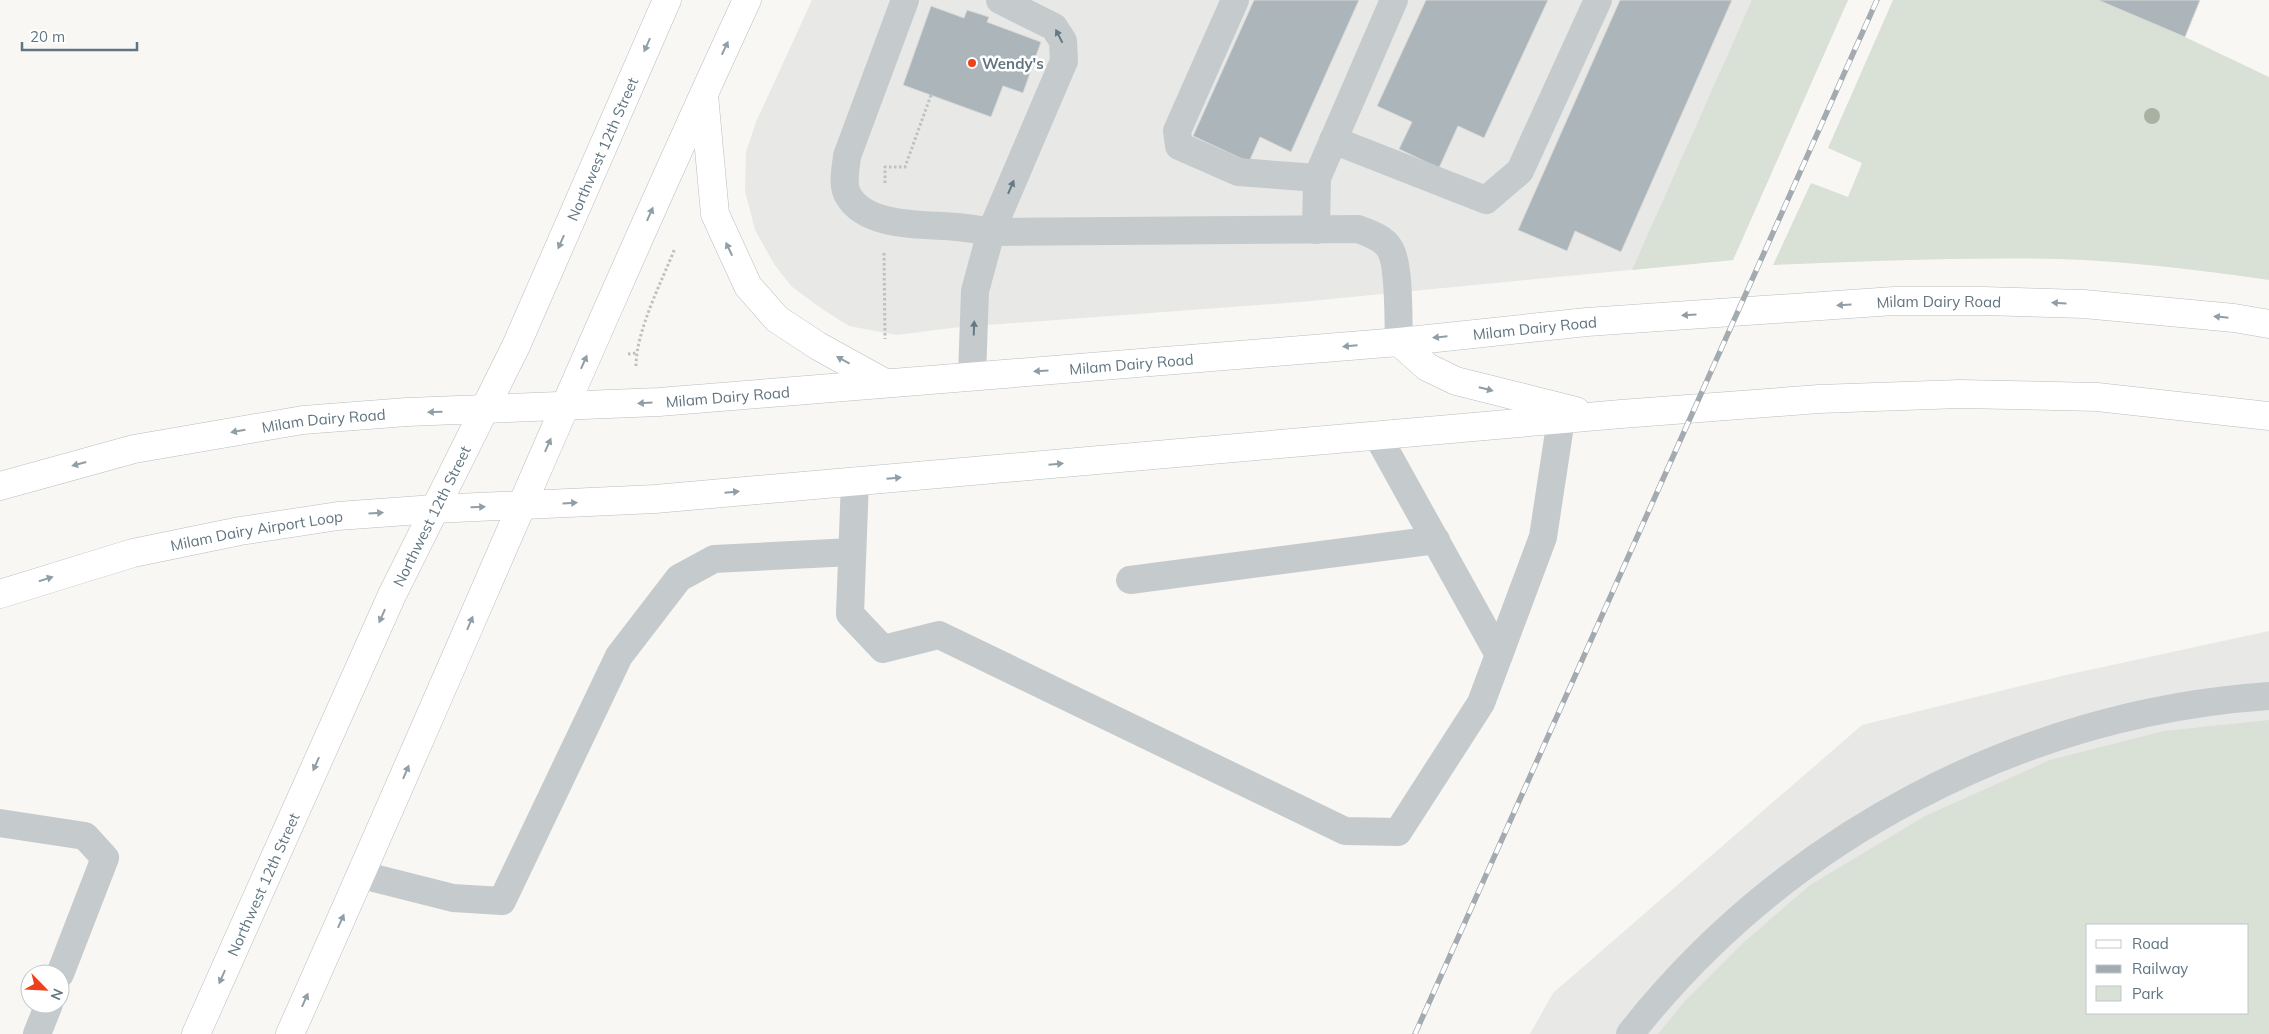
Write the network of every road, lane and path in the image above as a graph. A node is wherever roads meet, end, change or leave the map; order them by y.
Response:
1 (667, 0) edge
2 (747, 0) edge
3 (905, 0) edge
4 (1000, 0) edge
5 (1235, 0) edge
6 (1394, 0) edge
7 (1598, 0) edge
8 (704, 93) junction
9 (931, 95) dead end
10 (1333, 140) junction
11 (1317, 178) junction
12 (884, 192) dead end
13 (1316, 230) junction
14 (992, 232) junction
15 (678, 241) dead end
16 (884, 248) dead end
17 (2269, 324) edge
18 (885, 340) dead end
19 (1399, 342) junction
20 (636, 353) junction
21 (628, 354) dead end
22 (636, 366) dead end
23 (972, 376) junction
24 (885, 383) junction
25 (564, 407) junction
26 (484, 411) junction
27 (1596, 416) junction
28 (2269, 416) edge
29 (1560, 419) junction
30 (1377, 435) junction
31 (856, 481) junction
32 (0, 486) edge
33 (521, 506) junction
34 (434, 509) junction
35 (1436, 540) junction
36 (852, 552) junction
37 (1130, 580) dead end
38 (0, 594) edge
39 (1499, 655) junction
40 (2269, 696) edge
41 (0, 823) edge
42 (362, 875) junction
43 (64, 964) edge
44 (45, 1014) edge
45 (37, 1034) edge
46 (196, 1034) edge
47 (290, 1034) edge
48 (1630, 1034) edge

1 -> 26 main road, Northwest 12th Street
8 -> 2 main road
3 - 14 lane
14 -> 4 lane
5 - 11 lane
6 - 10 lane
7 - 10 lane
24 -> 8 main road
25 -> 8 main road
9 - 12 path
10 - 11 lane
11 - 13 lane
13 - 14 lane
13 - 19 lane
23 -> 14 lane
15 - 20 path
16 - 18 path
17 -> 19 main road, Milam Dairy Road
19 -> 23 main road, Milam Dairy Road
19 -> 27 main road
20 - 21 path
20 - 22 path
23 - 24 main road, Milam Dairy Road
24 -> 25 main road, Milam Dairy Road
25 - 26 main road, Milam Dairy Road
33 -> 25 main road
26 -> 32 main road, Milam Dairy Road
26 - 34 main road, Northwest 12th Street
27 - 28 main road
27 - 29 main road
29 - 30 main road
29 - 39 lane
31 -> 30 main road
30 - 35 lane
33 -> 31 main road
31 - 36 lane
34 -> 33 main road, Milam Dairy Airport Loop
42 -> 33 main road
38 -> 34 main road, Milam Dairy Airport Loop
34 -> 46 main road, Northwest 12th Street
35 - 37 lane
35 - 39 lane
36 - 39 lane
36 - 42 lane
40 - 48 lane
41 - 43 lane
47 -> 42 main road
44 - 45 lane

